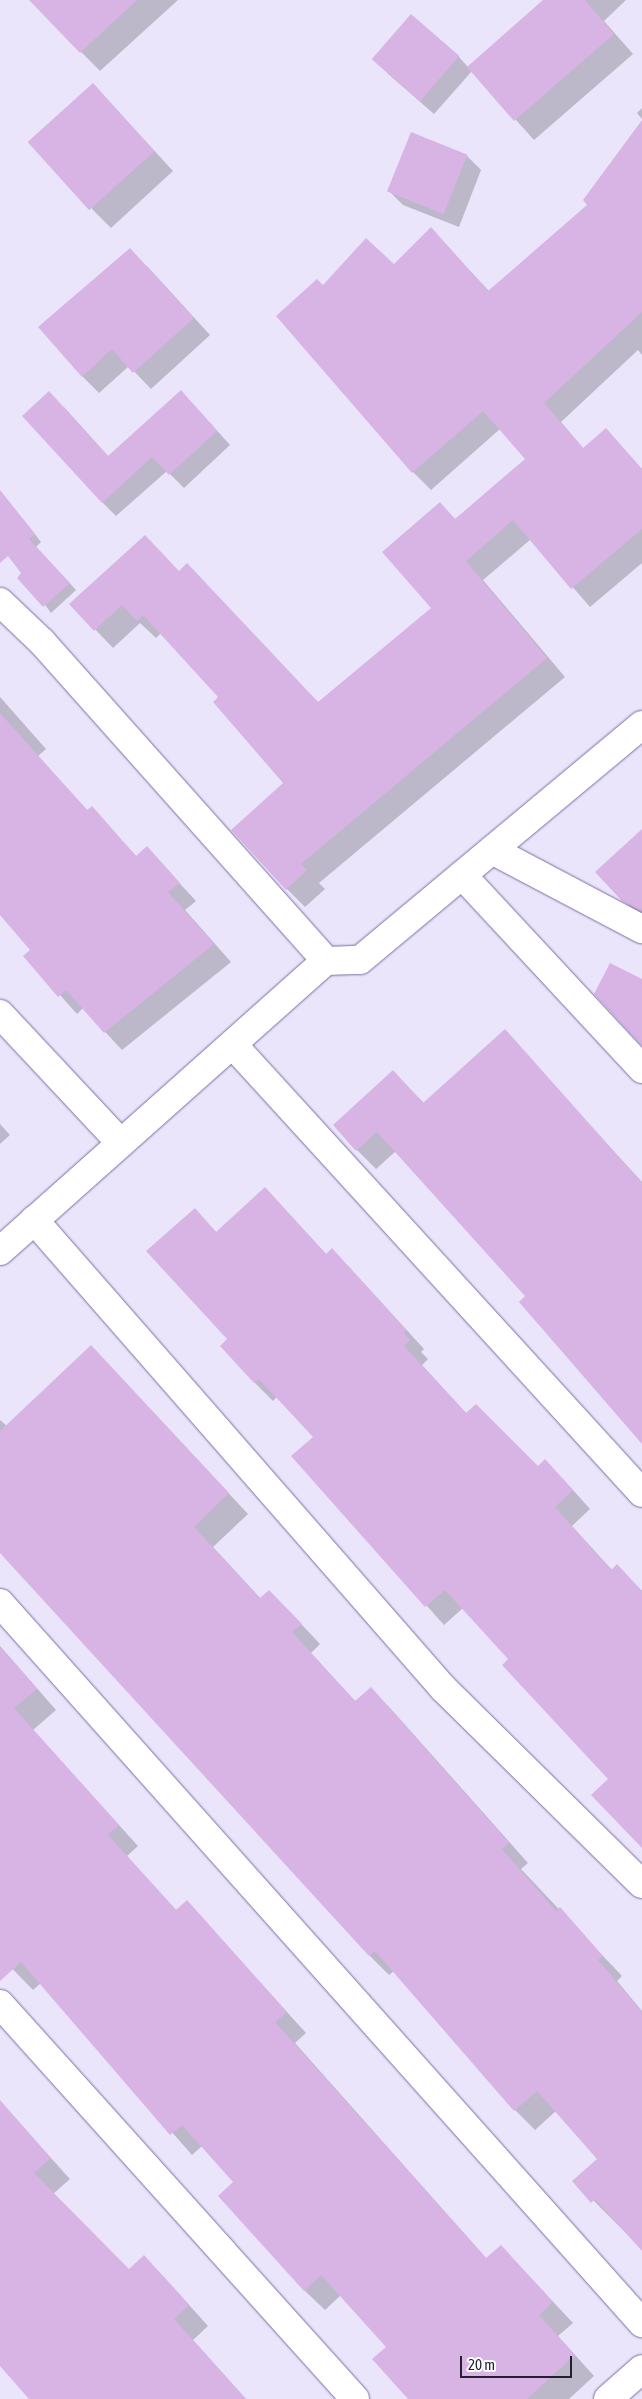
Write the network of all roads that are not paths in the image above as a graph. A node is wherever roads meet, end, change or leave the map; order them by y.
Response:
1 (0, 602) edge
2 (642, 725) edge
3 (492, 850) junction
4 (462, 875) junction
5 (642, 929) edge
6 (326, 961) junction
7 (0, 1014) edge
8 (234, 1046) junction
9 (642, 1069) edge
10 (119, 1141) junction
11 (34, 1220) junction
12 (0, 1251) edge
13 (642, 1493) edge
14 (0, 1603) edge
15 (642, 1884) edge
16 (0, 2004) edge
17 (642, 2323) edge
18 (642, 2369) edge
19 (355, 2399) edge
20 (608, 2399) edge

1 - 6 street
2 - 3 street
3 - 4 street
3 - 5 street
4 - 6 street
4 - 9 street
6 - 8 street
7 - 10 street
8 - 10 street
8 - 13 street
10 - 11 street
11 - 12 street
11 - 15 street
14 - 17 street
16 - 19 street
18 - 20 street

